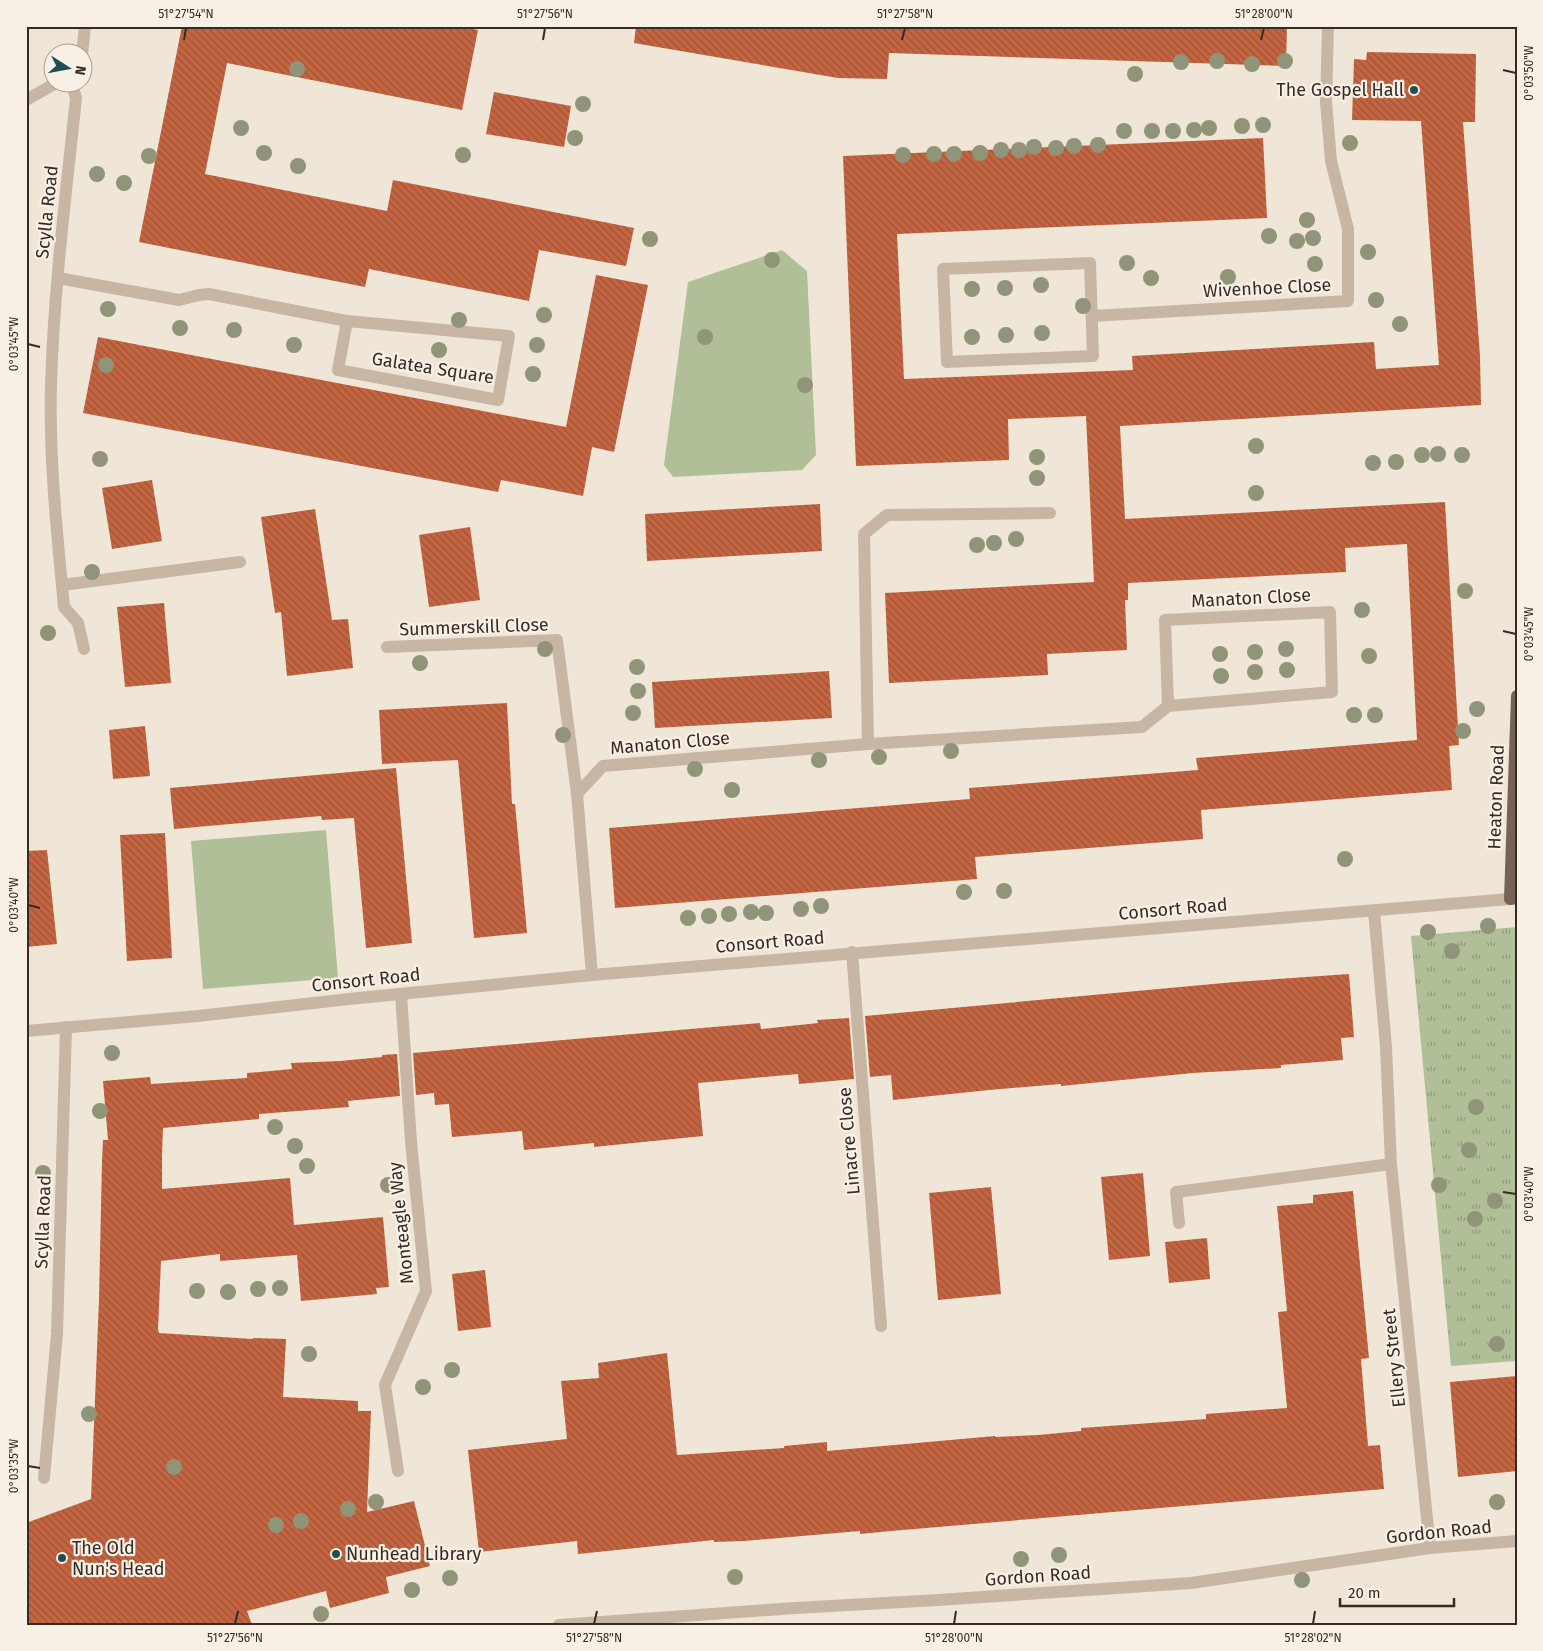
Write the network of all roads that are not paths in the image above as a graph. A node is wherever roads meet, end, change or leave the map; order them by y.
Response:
1 (85, 26) edge
2 (1328, 26) edge
3 (83, 42) edge
4 (42, 91) edge
5 (74, 92) edge
6 (26, 100) edge
7 (58, 278) junction
8 (1092, 316) junction
9 (347, 321) junction
10 (1050, 513) dead end
11 (240, 562) dead end
12 (62, 585) junction
13 (387, 647) dead end
14 (84, 649) dead end
15 (1517, 696) edge
16 (1168, 706) junction
17 (868, 744) junction
18 (577, 794) junction
19 (1514, 899) edge
20 (1374, 911) junction
21 (852, 952) junction
22 (592, 975) junction
23 (401, 994) junction
24 (66, 1027) junction
25 (26, 1031) edge
26 (1391, 1164) junction
27 (1179, 1223) dead end
28 (881, 1326) dead end
29 (398, 1471) dead end
30 (44, 1478) dead end
31 (1517, 1541) edge
32 (1430, 1548) junction
33 (559, 1625) edge

1 - 3 street
2 - 8 street, Wivenhoe Close
4 - 6 street
5 - 7 street, Scylla Road
7 - 9 street, Galatea Square
7 - 12 street, Scylla Road
8 - 8 street
9 - 9 street, Galatea Square
10 - 17 street
11 - 12 street
12 - 14 street, Scylla Road
13 - 18 street, Summerskill Close
15 - 19 main road, Heaton Road
16 - 16 street, Manaton Close
16 - 17 street, Manaton Close
17 - 18 street, Manaton Close
18 - 22 street
19 - 20 street, Consort Road
20 - 21 street, Consort Road
20 - 26 street, Ellery Street
21 - 22 street, Consort Road
21 - 28 street, Linacre Close
22 - 23 street, Consort Road
23 - 24 street, Consort Road
23 - 29 street, Monteagle Way
24 - 25 street, Consort Road
24 - 30 street, Scylla Road
26 - 27 street
26 - 32 street, Ellery Street
31 - 32 street, Gordon Road
32 - 33 street, Gordon Road

